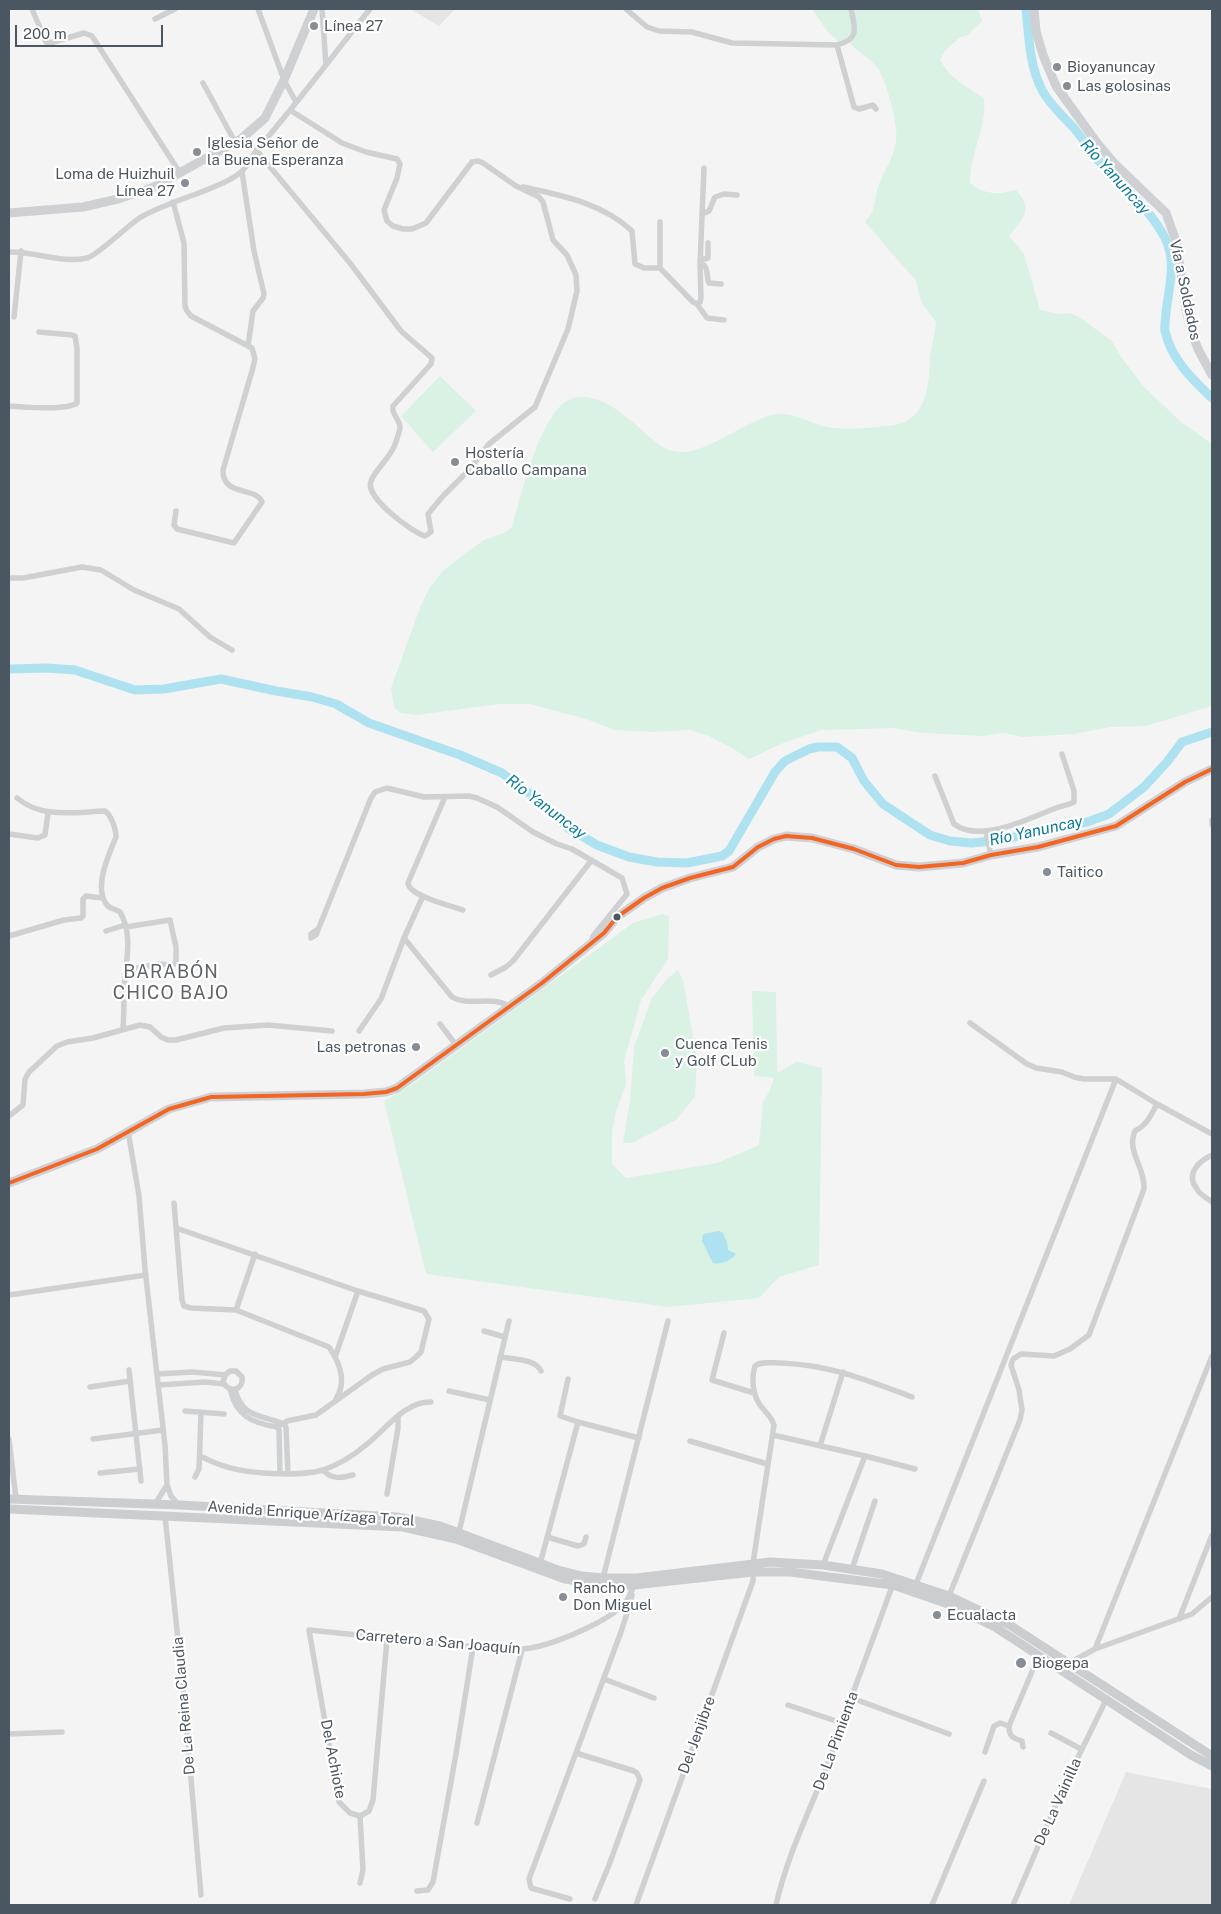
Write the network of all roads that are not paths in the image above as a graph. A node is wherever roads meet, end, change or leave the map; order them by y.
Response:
1 (32, 9) edge
2 (175, 9) edge
3 (258, 9) edge
4 (314, 9) edge
5 (322, 9) edge
6 (370, 9) edge
7 (626, 9) edge
8 (851, 9) edge
9 (1034, 9) edge
10 (155, 19) dead end
11 (837, 45) junction
12 (326, 65) junction
13 (284, 80) junction
14 (203, 83) dead end
15 (296, 102) junction
16 (876, 109) dead end
17 (290, 110) junction
18 (236, 142) junction
19 (256, 150) junction
20 (704, 168) dead end
21 (242, 172) junction
22 (180, 173) junction
23 (516, 186) junction
24 (737, 196) dead end
25 (173, 202) junction
26 (9, 213) edge
27 (702, 214) junction
28 (660, 222) dead end
29 (708, 243) dead end
30 (21, 251) junction
31 (9, 252) edge
32 (9, 259) edge
33 (700, 262) junction
34 (660, 268) junction
35 (721, 284) dead end
36 (697, 304) junction
37 (14, 317) dead end
38 (724, 320) dead end
39 (40, 332) dead end
40 (248, 346) junction
41 (1212, 375) edge
42 (9, 406) edge
43 (176, 511) dead end
44 (9, 578) edge
45 (232, 650) dead end
46 (1062, 754) dead end
47 (1212, 769) edge
48 (935, 776) dead end
49 (445, 797) junction
50 (17, 798) dead end
51 (48, 813) junction
52 (1212, 820) edge
53 (1212, 825) edge
54 (9, 834) edge
55 (986, 834) junction
56 (990, 852) junction
57 (591, 861) junction
58 (423, 896) junction
59 (103, 898) junction
60 (463, 910) dead end
61 (126, 926) junction
62 (318, 930) dead end
63 (106, 931) dead end
64 (9, 936) edge
65 (404, 938) junction
66 (590, 944) junction
67 (126, 970) junction
68 (491, 975) dead end
69 (508, 1006) junction
70 (970, 1023) dead end
71 (440, 1024) dead end
72 (123, 1029) junction
73 (359, 1031) dead end
74 (332, 1032) dead end
75 (456, 1045) junction
76 (1116, 1078) junction
77 (1157, 1104) junction
78 (9, 1116) edge
79 (128, 1131) junction
80 (1212, 1134) edge
81 (1212, 1154) edge
82 (9, 1183) edge
83 (1212, 1202) edge
84 (174, 1203) dead end
85 (176, 1228) junction
86 (255, 1254) junction
87 (146, 1275) junction
88 (358, 1291) junction
89 (9, 1295) edge
90 (236, 1310) junction
91 (509, 1321) dead end
92 (668, 1322) dead end
93 (484, 1332) dead end
94 (724, 1333) dead end
95 (505, 1337) junction
96 (1212, 1356) edge
97 (335, 1357) junction
98 (500, 1357) junction
99 (129, 1370) dead end
100 (542, 1371) dead end
101 (843, 1372) junction
102 (157, 1374) junction
103 (225, 1374) junction
104 (568, 1378) dead end
105 (130, 1381) junction
106 (224, 1384) junction
107 (158, 1385) junction
108 (90, 1386) dead end
109 (233, 1390) junction
110 (448, 1391) dead end
111 (754, 1393) junction
112 (912, 1397) dead end
113 (490, 1400) junction
114 (431, 1402) dead end
115 (333, 1403) junction
116 (185, 1411) dead end
117 (201, 1413) junction
118 (224, 1414) dead end
119 (398, 1417) junction
120 (578, 1422) junction
121 (284, 1424) junction
122 (277, 1427) junction
123 (164, 1430) junction
124 (135, 1433) junction
125 (773, 1436) junction
126 (93, 1438) dead end
127 (639, 1438) junction
128 (9, 1439) edge
129 (690, 1441) dead end
130 (820, 1446) junction
131 (200, 1456) junction
132 (865, 1456) junction
133 (766, 1464) junction
134 (140, 1469) junction
135 (915, 1469) dead end
136 (323, 1470) junction
137 (100, 1473) dead end
138 (280, 1473) junction
139 (288, 1473) junction
140 (353, 1475) dead end
141 (195, 1477) dead end
142 (141, 1481) dead end
143 (167, 1485) junction
144 (386, 1494) dead end
145 (12, 1499) edge
146 (875, 1501) dead end
147 (154, 1504) junction
148 (180, 1505) junction
149 (9, 1509) edge
150 (165, 1516) junction
151 (1212, 1535) edge
152 (458, 1536) junction
153 (547, 1537) junction
154 (586, 1537) dead end
155 (540, 1564) junction
156 (823, 1565) junction
157 (753, 1568) junction
158 (852, 1569) junction
159 (603, 1578) junction
160 (894, 1581) junction
161 (916, 1584) junction
162 (634, 1586) junction
163 (949, 1596) junction
164 (1212, 1596) edge
165 (1179, 1619) junction
166 (309, 1630) joint
167 (387, 1639) junction
168 (473, 1647) junction
169 (1095, 1649) junction
170 (522, 1650) junction
171 (1039, 1655) junction
172 (1069, 1663) junction
173 (1062, 1670) junction
174 (604, 1679) junction
175 (654, 1698) dead end
176 (852, 1698) junction
177 (1106, 1700) junction
178 (788, 1705) dead end
179 (842, 1723) junction
180 (1009, 1726) junction
181 (62, 1732) dead end
182 (1051, 1733) dead end
183 (9, 1734) edge
184 (949, 1734) dead end
185 (1023, 1747) dead end
186 (1082, 1749) junction
187 (985, 1752) dead end
188 (576, 1753) junction
189 (1212, 1756) edge
190 (1212, 1766) edge
191 (984, 1781) dead end
192 (360, 1816) junction
193 (476, 1823) dead end
194 (360, 1883) dead end
195 (417, 1891) dead end
196 (201, 1896) dead end
197 (570, 1899) dead end
198 (595, 1899) dead end
199 (636, 1905) edge
200 (776, 1905) edge
201 (932, 1905) edge
202 (1013, 1905) edge

1 - 22 street
2 - 10 street
3 - 13 street
4 - 13 street
5 - 12 street
6 - 12 street
7 - 11 street
8 - 11 street
9 - 41 street, Vía a Soldados
11 - 16 street
12 - 15 street
13 - 15 street
13 - 18 street
14 - 18 street
15 - 17 street
17 - 19 street
17 - 23 street
18 - 22 street
19 - 21 street
19 - 23 street
20 - 27 street
21 - 25 street
21 - 40 street
22 - 26 street
23 - 34 street
24 - 27 street
25 - 30 street
25 - 40 street
27 - 33 street
28 - 34 street
29 - 33 street
30 - 31 street
30 - 37 street
31 - 32 street
33 - 35 street
33 - 36 street
34 - 36 street
36 - 38 street
39 - 42 street
40 - 43 street
44 - 45 street
46 - 55 street
47 - 56 street
48 - 55 street
49 - 57 street
49 - 58 street
49 - 62 street
50 - 51 street
51 - 54 street
51 - 59 street
52 - 53 street
55 - 56 street
56 - 66 street
57 - 66 street
57 - 68 street
58 - 60 street
58 - 65 street
59 - 61 street
59 - 64 street
61 - 63 street
61 - 67 street
61 - 67 street
65 - 69 street
65 - 73 street
66 - 69 street
67 - 72 street
69 - 75 street
70 - 76 street
71 - 75 street
72 - 74 street
72 - 78 street
75 - 79 street
76 - 77 street
76 - 161 street
77 - 80 street
77 - 163 street
79 - 82 street
79 - 87 street
81 - 83 street
84 - 85 street
85 - 86 street
85 - 90 street
86 - 88 street
86 - 90 street
87 - 89 street
87 - 102 street
88 - 97 street
88 - 115 street
90 - 97 street
91 - 95 street
92 - 127 street
93 - 95 street
94 - 111 street
95 - 98 street
96 - 169 street
97 - 115 street
98 - 100 street
98 - 113 street
99 - 105 street
101 - 111 street
101 - 112 street
101 - 130 street
102 - 103 street
102 - 107 street
103 - 106 street
103 - 109 street
104 - 120 street
105 - 108 street
105 - 124 street
106 - 107 street
106 - 109 street
107 - 123 street
109 - 121 street
109 - 122 street
110 - 113 street
111 - 125 street
113 - 152 street
114 - 119 street
115 - 121 street
116 - 117 street
117 - 118 street
117 - 131 street
119 - 136 street
119 - 144 street
120 - 127 street
120 - 153 street
121 - 122 street
121 - 139 street
122 - 138 street
123 - 124 street
123 - 143 street
124 - 126 street
124 - 134 street
125 - 130 street
125 - 133 street, Del Jenjibre
127 - 159 street
128 - 145 street
129 - 133 street
130 - 132 street
131 - 138 street
131 - 141 street
132 - 135 street
132 - 156 street
133 - 157 street, Del Jenjibre
134 - 137 street
134 - 142 street
136 - 139 street
136 - 140 street
138 - 139 street
143 - 147 street
143 - 148 street
145 - 147 main road, Avenida Enrique Arízaga Toral
146 - 158 street
147 - 148 main road, Avenida Enrique Arízaga Toral
148 - 152 main road, Avenida Enrique Arízaga Toral
149 - 150 main road, Avenida Enrique Arízaga Toral
150 - 152 main road, Avenida Enrique Arízaga Toral
150 - 196 street, De La Reina Claudia
151 - 165 street
152 - 155 main road, Avenida Enrique Arízaga Toral
152 - 162 main road, Avenida Enrique Arízaga Toral
153 - 154 street
153 - 155 street
155 - 159 main road, Avenida Enrique Arízaga Toral
156 - 157 main road, Avenida Enrique Arízaga Toral
156 - 158 main road, Avenida Enrique Arízaga Toral
157 - 160 main road, Avenida Enrique Arízaga Toral
157 - 162 main road, Avenida Enrique Arízaga Toral
157 - 199 street, Del Jenjibre
158 - 160 main road, Avenida Enrique Arízaga Toral
159 - 162 main road, Avenida Enrique Arízaga Toral
160 - 161 main road, Avenida Enrique Arízaga Toral
160 - 171 main road, Avenida Enrique Arízaga Toral
160 - 176 street, De La Pimienta
161 - 163 main road, Avenida Enrique Arízaga Toral
162 - 170 street, Carretero a San Joaquín
162 - 174 street
163 - 172 main road, Avenida Enrique Arízaga Toral
164 - 165 street
165 - 169 street
166 - 167 street, Carretero a San Joaquín
166 - 192 street, Del Achiote
167 - 168 street, Carretero a San Joaquín
167 - 192 street, Del Achiote
168 - 170 street, Carretero a San Joaquín
168 - 195 street
169 - 172 street
170 - 193 street
171 - 173 main road, Avenida Enrique Arízaga Toral
171 - 180 street
172 - 173 street
172 - 189 main road, Avenida Enrique Arízaga Toral
173 - 177 main road, Avenida Enrique Arízaga Toral
174 - 175 street
174 - 188 street
176 - 179 street, De La Pimienta
176 - 184 street
177 - 186 street, De La Vainilla
177 - 190 main road, Avenida Enrique Arízaga Toral
178 - 179 street
179 - 200 street, De La Pimienta
180 - 185 street
180 - 187 street
181 - 183 street
182 - 186 street
186 - 202 street, De La Vainilla
188 - 197 street
188 - 198 street
191 - 201 street
192 - 194 street

